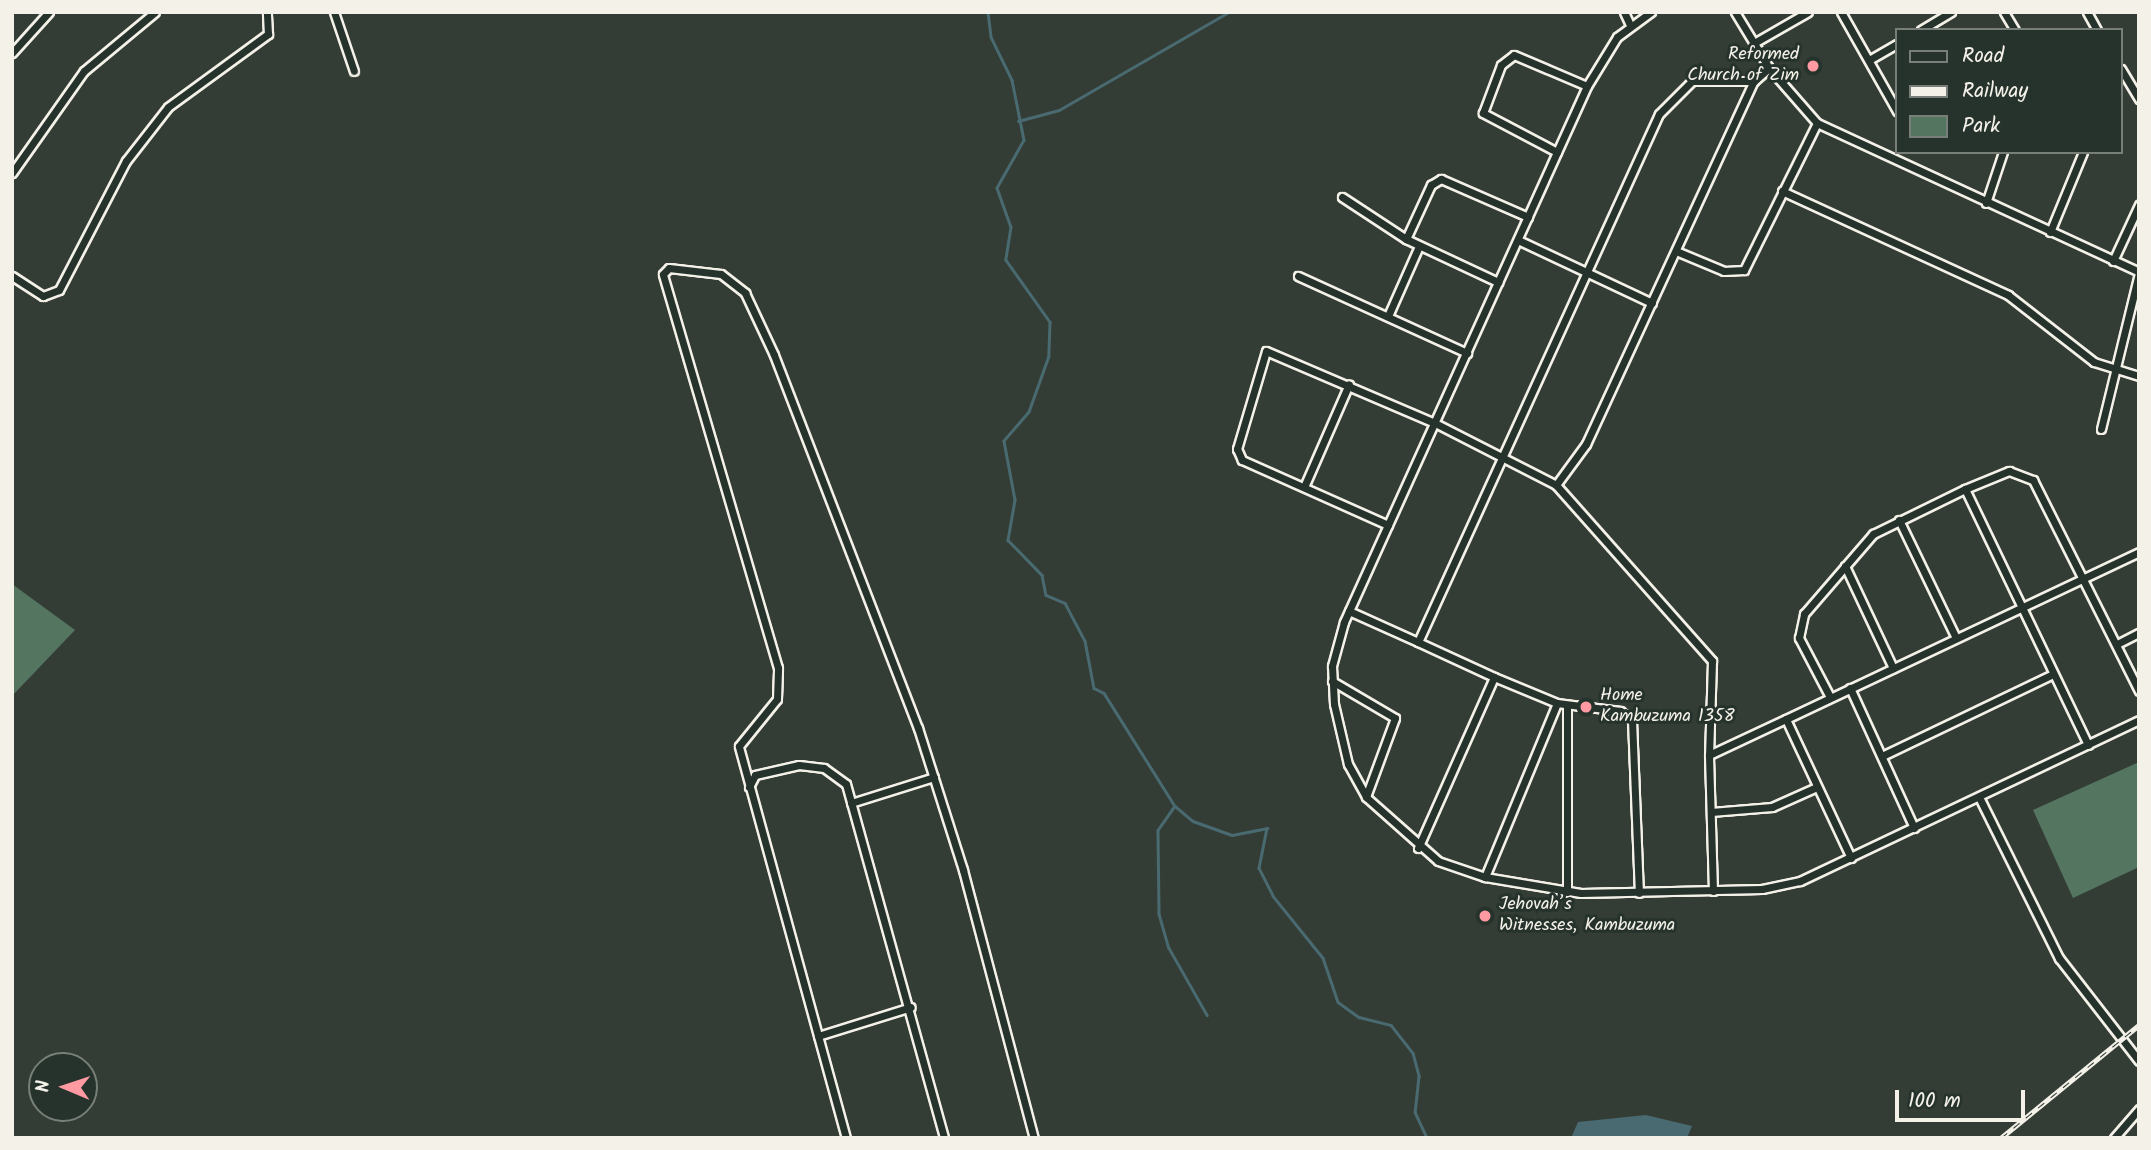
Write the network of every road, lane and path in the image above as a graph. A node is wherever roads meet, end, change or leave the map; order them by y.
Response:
1 (49, 12) edge
2 (155, 12) edge
3 (267, 12) edge
4 (334, 12) edge
5 (1624, 12) edge
6 (1651, 12) edge
7 (1735, 12) edge
8 (1808, 12) edge
9 (1841, 12) edge
10 (1951, 12) edge
11 (2004, 12) edge
12 (2087, 12) edge
13 (1630, 25) junction
14 (1931, 27) edge
15 (2014, 28) edge
16 (2096, 28) edge
17 (1754, 43) junction
18 (1896, 45) edge
19 (12, 53) edge
20 (1869, 60) junction
21 (1769, 68) junction
22 (354, 71) dead end
23 (2123, 71) edge
24 (1754, 81) junction
25 (1587, 86) junction
26 (2136, 87) edge
27 (2139, 99) edge
28 (1896, 109) edge
29 (1817, 123) junction
30 (1558, 152) junction
31 (1898, 154) edge
32 (2002, 154) edge
33 (2082, 154) edge
34 (1895, 162) junction
35 (12, 173) edge
36 (1782, 191) junction
37 (1342, 197) dead end
38 (1986, 203) junction
39 (2139, 205) edge
40 (1528, 217) junction
41 (2050, 232) junction
42 (1406, 239) junction
43 (1518, 240) junction
44 (1419, 246) junction
45 (1676, 251) junction
46 (2113, 261) junction
47 (1587, 273) junction
48 (2139, 273) edge
49 (12, 276) edge
50 (1298, 276) dead end
51 (1499, 282) junction
52 (1652, 303) junction
53 (1388, 316) junction
54 (1467, 354) junction
55 (2114, 370) junction
56 (2139, 376) edge
57 (1349, 384) junction
58 (1435, 423) junction
59 (2101, 429) dead end
60 (1504, 456) junction
61 (1556, 485) junction
62 (1304, 487) junction
63 (1965, 489) junction
64 (1899, 520) junction
65 (1388, 524) junction
66 (2139, 552) edge
67 (1845, 566) junction
68 (2084, 577) junction
69 (2021, 608) junction
70 (1349, 611) junction
71 (2139, 634) edge
72 (1956, 638) junction
73 (1418, 642) junction
74 (2118, 644) junction
75 (1893, 668) junction
76 (2053, 674) junction
77 (1494, 677) junction
78 (1332, 681) junction
79 (1850, 688) junction
80 (2139, 691) edge
81 (1830, 697) junction
82 (1557, 704) junction
83 (1567, 706) junction
84 (1786, 719) junction
85 (2139, 720) edge
86 (2088, 745) junction
87 (1710, 755) junction
88 (1882, 756) junction
89 (934, 778) junction
90 (749, 787) junction
91 (1817, 787) junction
92 (1366, 797) junction
93 (1979, 797) junction
94 (851, 803) junction
95 (1711, 812) junction
96 (1914, 828) junction
97 (1418, 848) junction
98 (1851, 858) junction
99 (1485, 877) junction
100 (1713, 891) junction
101 (1567, 892) junction
102 (1639, 893) junction
103 (911, 1007) junction
104 (818, 1035) junction
105 (2139, 1061) edge
106 (2139, 1109) edge
107 (846, 1138) edge
108 (944, 1138) edge
109 (1034, 1138) edge
110 (2114, 1138) edge

1 - 19 street
2 - 35 street
3 - 49 street
4 - 22 street
5 - 13 street
6 - 13 street
7 - 17 street
8 - 17 street
9 - 20 street
10 - 14 street
11 - 15 street
12 - 16 street
13 - 25 street
17 - 21 street
18 - 20 street
20 - 28 street
21 - 24 street
21 - 29 street
23 - 26 street
24 - 45 street
24 - 47 street
25 - 30 street
25 - 30 street
26 - 27 street
29 - 34 street
29 - 36 street
30 - 40 street
31 - 34 street
32 - 38 street
33 - 41 street
34 - 38 street
36 - 45 street
36 - 55 street
37 - 42 street
38 - 41 street
39 - 46 street
40 - 42 street
40 - 43 street
41 - 46 street
42 - 44 street
43 - 47 street
43 - 51 street
44 - 51 street
44 - 53 street
45 - 52 street
46 - 48 street
47 - 52 street
47 - 60 street
48 - 55 street
50 - 53 street
51 - 54 street
52 - 61 street
53 - 54 street
54 - 58 street
55 - 56 street
55 - 59 street
57 - 58 street
57 - 62 street
57 - 62 street
58 - 60 street
58 - 65 street
60 - 61 street
60 - 73 street
61 - 87 street
62 - 65 street
63 - 64 street
63 - 68 street
63 - 69 street
64 - 67 street
64 - 72 street
65 - 70 street
66 - 68 street
67 - 75 street
67 - 81 street
68 - 69 street
68 - 74 street
69 - 72 street
69 - 76 street
70 - 73 street
70 - 78 street
71 - 74 street
72 - 75 street
73 - 77 street
74 - 80 street
75 - 79 street
76 - 86 street
76 - 88 street
77 - 82 street
77 - 97 street
78 - 92 street
78 - 92 street
79 - 81 street
79 - 88 street
81 - 84 street
82 - 83 street
82 - 99 street
83 - 101 street
83 - 102 street
84 - 87 street
84 - 91 street
85 - 86 street
86 - 93 street
87 - 95 street
88 - 96 street
89 - 90 street
89 - 94 street
89 - 109 street
90 - 94 street
90 - 104 street
91 - 95 street
91 - 98 street
92 - 97 street
93 - 96 street
93 - 105 street
94 - 103 street
95 - 100 street
96 - 98 street
97 - 99 street
98 - 100 street
99 - 101 street
100 - 102 street
101 - 102 street
103 - 104 street
103 - 108 street
104 - 107 street
106 - 110 street

